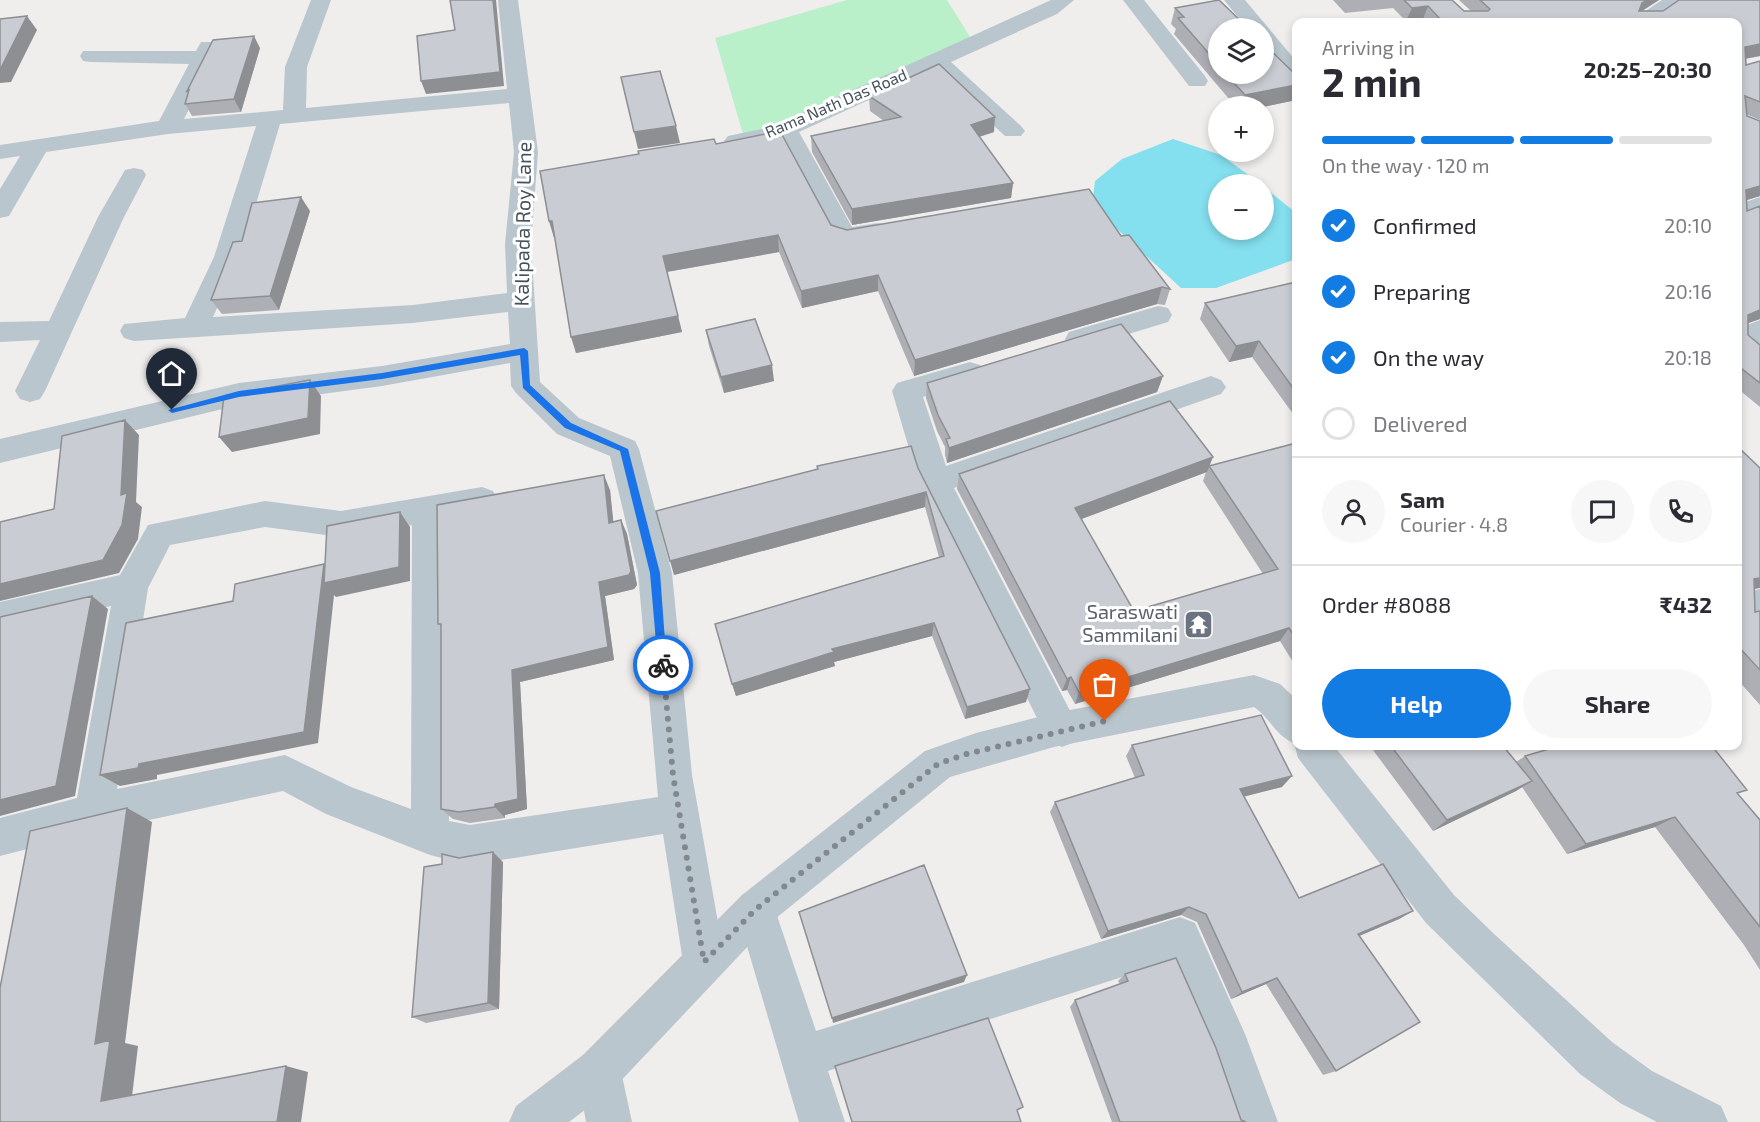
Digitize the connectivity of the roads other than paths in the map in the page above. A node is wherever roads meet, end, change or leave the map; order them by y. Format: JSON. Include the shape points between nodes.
{"nodes":[{"id":1,"x":321,"y":0,"type":"edge"},
{"id":2,"x":508,"y":0,"type":"edge"},
{"id":3,"x":1064,"y":0,"type":"edge"},
{"id":4,"x":1133,"y":0,"type":"edge"},
{"id":5,"x":1234,"y":0,"type":"edge"},
{"id":6,"x":1676,"y":0,"type":"edge"},
{"id":7,"x":1029,"y":9,"type":"edge"},
{"id":8,"x":1249,"y":18,"type":"edge"},
{"id":9,"x":1648,"y":18,"type":"edge"},
{"id":10,"x":1274,"y":48,"type":"edge"},
{"id":11,"x":91,"y":56,"type":"dead end"},
{"id":12,"x":936,"y":60,"type":"junction"},
{"id":13,"x":1292,"y":70,"type":"edge"},
{"id":14,"x":1197,"y":81,"type":"dead end"},
{"id":15,"x":520,"y":95,"type":"junction"},
{"id":16,"x":282,"y":117,"type":"junction"},
{"id":17,"x":168,"y":127,"type":"junction"},
{"id":18,"x":786,"y":129,"type":"junction"},
{"id":19,"x":1013,"y":131,"type":"dead end"},
{"id":20,"x":719,"y":145,"type":"edge"},
{"id":21,"x":37,"y":147,"type":"junction"},
{"id":22,"x":0,"y":152,"type":"edge"},
{"id":23,"x":134,"y":175,"type":"dead end"},
{"id":24,"x":0,"y":210,"type":"edge"},
{"id":25,"x":897,"y":228,"type":"edge"},
{"id":26,"x":521,"y":301,"type":"junction"},
{"id":27,"x":1158,"y":315,"type":"dead end"},
{"id":28,"x":195,"y":327,"type":"junction"},
{"id":29,"x":58,"y":330,"type":"junction"},
{"id":30,"x":134,"y":331,"type":"dead end"},
{"id":31,"x":0,"y":332,"type":"edge"},
{"id":32,"x":1055,"y":346,"type":"edge"},
{"id":33,"x":524,"y":351,"type":"junction"},
{"id":34,"x":998,"y":364,"type":"edge"},
{"id":35,"x":1211,"y":387,"type":"dead end"},
{"id":36,"x":30,"y":391,"type":"dead end"},
{"id":37,"x":0,"y":451,"type":"edge"},
{"id":38,"x":629,"y":472,"type":"junction"},
{"id":39,"x":596,"y":478,"type":"edge"},
{"id":40,"x":935,"y":482,"type":"junction"},
{"id":41,"x":506,"y":495,"type":"edge"},
{"id":42,"x":428,"y":510,"type":"junction"},
{"id":43,"x":131,"y":587,"type":"junction"},
{"id":44,"x":1760,"y":604,"type":"edge"},
{"id":45,"x":1742,"y":608,"type":"edge"},
{"id":46,"x":0,"y":617,"type":"edge"},
{"id":47,"x":1292,"y":722,"type":"edge"},
{"id":48,"x":1062,"y":730,"type":"junction"},
{"id":49,"x":1314,"y":750,"type":"edge"},
{"id":50,"x":94,"y":813,"type":"junction"},
{"id":51,"x":680,"y":813,"type":"junction"},
{"id":52,"x":430,"y":836,"type":"junction"},
{"id":53,"x":0,"y":837,"type":"edge"},
{"id":54,"x":756,"y":909,"type":"junction"},
{"id":55,"x":704,"y":962,"type":"junction"},
{"id":56,"x":802,"y":1057,"type":"junction"},
{"id":57,"x":599,"y":1071,"type":"junction"},
{"id":58,"x":532,"y":1122,"type":"edge"},
{"id":59,"x":609,"y":1122,"type":"edge"},
{"id":60,"x":822,"y":1122,"type":"edge"},
{"id":61,"x":1255,"y":1122,"type":"edge"},
{"id":62,"x":1705,"y":1122,"type":"edge"}],
"edges":[{"from":1,"to":16,"type":"street"},
{"from":2,"to":15,"type":"street","name":"Kalipada Roy Lane"},
{"from":3,"to":7,"type":"street","name":"Rama Nath Das Road","via":[[1050,10]]},
{"from":4,"to":14,"type":"street"},
{"from":5,"to":8,"type":"street"},
{"from":6,"to":9,"type":"street"},
{"from":7,"to":12,"type":"street","name":"Rama Nath Das Road"},
{"from":10,"to":13,"type":"street"},
{"from":11,"to":17,"type":"street","via":[[206,52]]},
{"from":12,"to":18,"type":"street","name":"Rama Nath Das Road"},
{"from":12,"to":19,"type":"street"},
{"from":15,"to":16,"type":"street"},
{"from":15,"to":26,"type":"street","name":"Kalipada Roy Lane","via":[[526,152],[536,173],[518,244]]},
{"from":16,"to":17,"type":"street"},
{"from":16,"to":28,"type":"street"},
{"from":17,"to":21,"type":"street"},
{"from":18,"to":20,"type":"street","name":"Rama Nath Das Road"},
{"from":18,"to":25,"type":"street","via":[[842,233],[850,236]]},
{"from":21,"to":22,"type":"street"},
{"from":21,"to":24,"type":"street"},
{"from":23,"to":29,"type":"street"},
{"from":26,"to":28,"type":"street","via":[[413,314]]},
{"from":26,"to":33,"type":"street","name":"Kalipada Roy Lane"},
{"from":27,"to":32,"type":"street"},
{"from":28,"to":30,"type":"street"},
{"from":29,"to":31,"type":"street"},
{"from":29,"to":36,"type":"street"},
{"from":33,"to":37,"type":"street","via":[[382,376],[239,394]]},
{"from":33,"to":38,"type":"street","name":"Kalipada Roy Lane","via":[[526,386],[568,426],[624,449]]},
{"from":34,"to":40,"type":"street","via":[[907,391]]},
{"from":35,"to":40,"type":"street"},
{"from":38,"to":39,"type":"street"},
{"from":38,"to":51,"type":"street","name":"Kalipada Roy Lane","via":[[655,573],[673,775]]},
{"from":40,"to":48,"type":"street"},
{"from":41,"to":42,"type":"street"},
{"from":42,"to":43,"type":"street","via":[[341,524],[265,514],[159,534]]},
{"from":42,"to":52,"type":"street"},
{"from":43,"to":46,"type":"street"},
{"from":43,"to":50,"type":"street"},
{"from":44,"to":45,"type":"street"},
{"from":47,"to":48,"type":"street","via":[[1275,700],[1264,692],[1254,691]]},
{"from":48,"to":54,"type":"street","via":[[938,764]]},
{"from":49,"to":62,"type":"street","via":[[1440,909],[1476,947],[1596,1059],[1636,1087]]},
{"from":50,"to":52,"type":"street","via":[[285,773],[340,801]]},
{"from":50,"to":53,"type":"street"},
{"from":51,"to":52,"type":"street","via":[[470,845]]},
{"from":51,"to":55,"type":"street","name":"Kalipada Roy Lane"},
{"from":54,"to":55,"type":"street"},
{"from":54,"to":56,"type":"street"},
{"from":55,"to":57,"type":"street"},
{"from":56,"to":60,"type":"street"},
{"from":56,"to":61,"type":"street","via":[[1180,938],[1229,1050]]},
{"from":57,"to":58,"type":"street"},
{"from":57,"to":59,"type":"street"}]}
